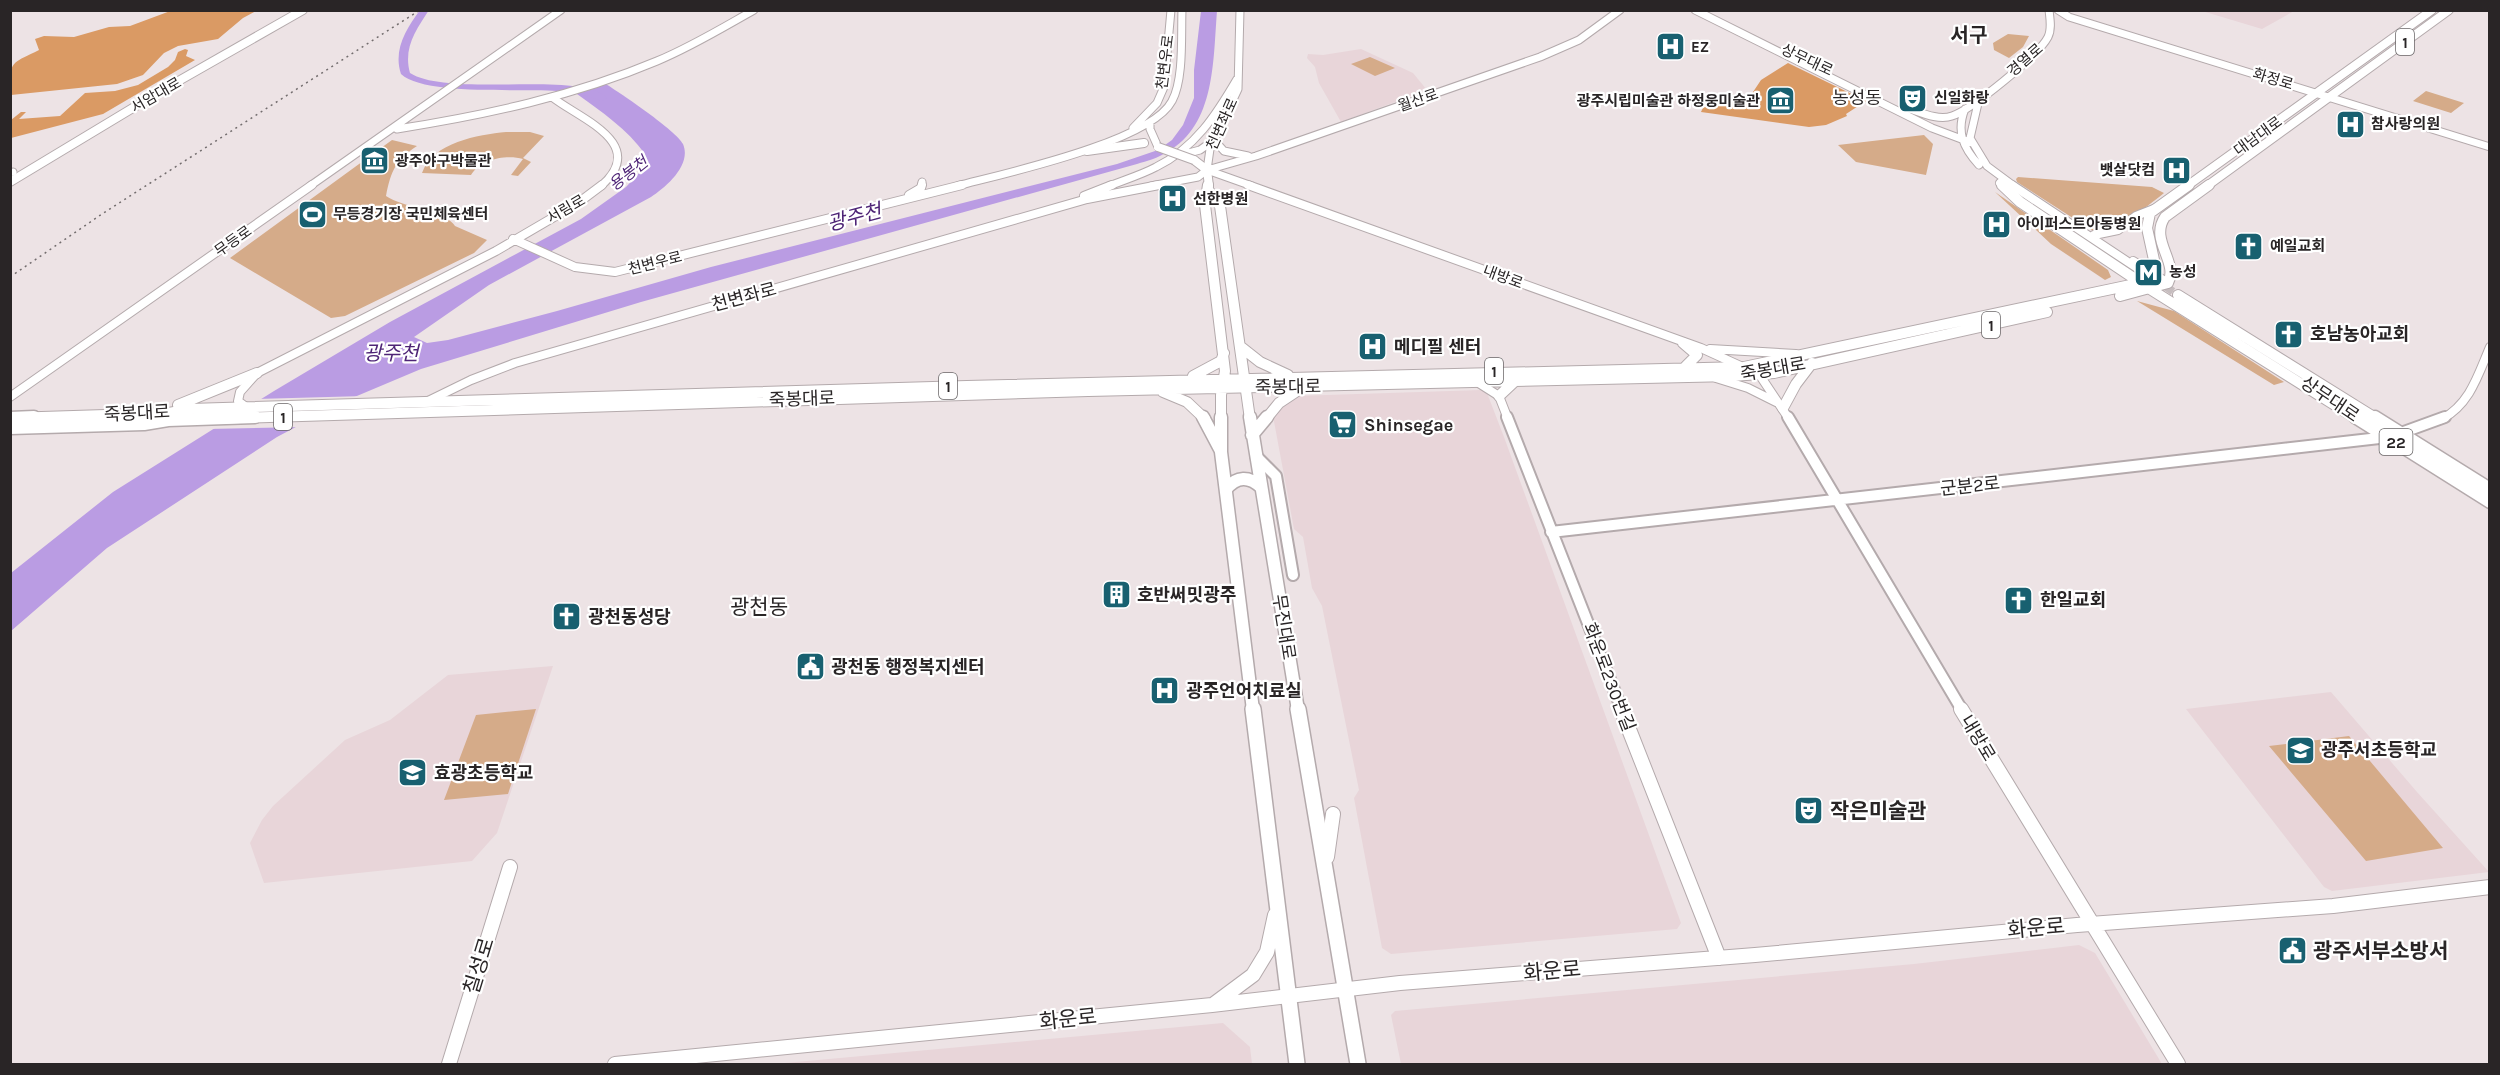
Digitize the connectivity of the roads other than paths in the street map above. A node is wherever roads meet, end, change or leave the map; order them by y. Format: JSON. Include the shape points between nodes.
{"nodes":[{"id":1,"x":291,"y":10,"type":"edge"},
{"id":2,"x":303,"y":10,"type":"edge"},
{"id":3,"x":553,"y":10,"type":"edge"},
{"id":4,"x":561,"y":10,"type":"edge"},
{"id":5,"x":753,"y":10,"type":"edge"},
{"id":6,"x":1171,"y":10,"type":"edge"},
{"id":7,"x":1182,"y":10,"type":"edge"},
{"id":8,"x":1240,"y":10,"type":"edge"},
{"id":9,"x":1620,"y":10,"type":"edge"},
{"id":10,"x":1695,"y":10,"type":"edge"},
{"id":11,"x":1704,"y":10,"type":"edge"},
{"id":12,"x":2049,"y":10,"type":"edge"},
{"id":13,"x":2058,"y":10,"type":"edge"},
{"id":14,"x":2432,"y":10,"type":"edge"},
{"id":15,"x":2449,"y":10,"type":"edge"},
{"id":16,"x":1239,"y":75,"type":"junction"},
{"id":17,"x":461,"y":80,"type":"junction"},
{"id":18,"x":2318,"y":93,"type":"junction"},
{"id":19,"x":554,"y":97,"type":"junction"},
{"id":20,"x":2330,"y":97,"type":"junction"},
{"id":21,"x":1979,"y":99,"type":"junction"},
{"id":22,"x":1907,"y":108,"type":"junction"},
{"id":23,"x":1965,"y":109,"type":"junction"},
{"id":24,"x":414,"y":114,"type":"junction"},
{"id":25,"x":442,"y":120,"type":"junction"},
{"id":26,"x":1150,"y":122,"type":"junction"},
{"id":27,"x":393,"y":129,"type":"junction"},
{"id":28,"x":1124,"y":136,"type":"junction"},
{"id":29,"x":1960,"y":137,"type":"junction"},
{"id":30,"x":1214,"y":140,"type":"junction"},
{"id":31,"x":1971,"y":140,"type":"junction"},
{"id":32,"x":1144,"y":143,"type":"junction"},
{"id":33,"x":1158,"y":147,"type":"junction"},
{"id":34,"x":2490,"y":147,"type":"edge"},
{"id":35,"x":1087,"y":151,"type":"junction"},
{"id":36,"x":1181,"y":155,"type":"junction"},
{"id":37,"x":1256,"y":156,"type":"junction"},
{"id":38,"x":1207,"y":170,"type":"junction"},
{"id":39,"x":11,"y":173,"type":"edge"},
{"id":40,"x":1998,"y":179,"type":"junction"},
{"id":41,"x":1237,"y":181,"type":"junction"},
{"id":42,"x":10,"y":182,"type":"edge"},
{"id":43,"x":922,"y":182,"type":"dead end"},
{"id":44,"x":1209,"y":191,"type":"junction"},
{"id":45,"x":889,"y":204,"type":"junction"},
{"id":46,"x":1065,"y":206,"type":"junction"},
{"id":47,"x":2159,"y":207,"type":"junction"},
{"id":48,"x":2094,"y":235,"type":"junction"},
{"id":49,"x":513,"y":239,"type":"junction"},
{"id":50,"x":2104,"y":259,"type":"junction"},
{"id":51,"x":2133,"y":268,"type":"tunnel mouth"},
{"id":52,"x":2154,"y":274,"type":"junction"},
{"id":53,"x":2140,"y":282,"type":"junction"},
{"id":54,"x":2168,"y":283,"type":"junction"},
{"id":55,"x":2150,"y":290,"type":"junction"},
{"id":56,"x":2120,"y":292,"type":"junction"},
{"id":57,"x":2175,"y":295,"type":"tunnel mouth"},
{"id":58,"x":2183,"y":311,"type":"junction"},
{"id":59,"x":1683,"y":343,"type":"junction"},
{"id":60,"x":1241,"y":346,"type":"junction"},
{"id":61,"x":2490,"y":347,"type":"edge"},
{"id":62,"x":1701,"y":348,"type":"junction"},
{"id":63,"x":1834,"y":349,"type":"junction"},
{"id":64,"x":1224,"y":353,"type":"junction"},
{"id":65,"x":1809,"y":359,"type":"junction"},
{"id":66,"x":1828,"y":359,"type":"junction"},
{"id":67,"x":1684,"y":368,"type":"junction"},
{"id":68,"x":1753,"y":370,"type":"junction"},
{"id":69,"x":257,"y":373,"type":"junction"},
{"id":70,"x":1292,"y":376,"type":"junction"},
{"id":71,"x":1709,"y":376,"type":"junction"},
{"id":72,"x":1185,"y":379,"type":"junction"},
{"id":73,"x":2303,"y":379,"type":"junction"},
{"id":74,"x":1515,"y":381,"type":"junction"},
{"id":75,"x":1477,"y":382,"type":"junction"},
{"id":76,"x":1223,"y":383,"type":"junction"},
{"id":77,"x":1246,"y":383,"type":"junction"},
{"id":78,"x":1305,"y":386,"type":"junction"},
{"id":79,"x":1154,"y":389,"type":"junction"},
{"id":80,"x":1499,"y":396,"type":"junction"},
{"id":81,"x":10,"y":397,"type":"edge"},
{"id":82,"x":425,"y":401,"type":"junction"},
{"id":83,"x":172,"y":406,"type":"junction"},
{"id":84,"x":246,"y":407,"type":"junction"},
{"id":85,"x":1783,"y":408,"type":"junction"},
{"id":86,"x":190,"y":409,"type":"junction"},
{"id":87,"x":10,"y":413,"type":"edge"},
{"id":88,"x":10,"y":420,"type":"edge"},
{"id":89,"x":168,"y":420,"type":"junction"},
{"id":90,"x":10,"y":428,"type":"edge"},
{"id":91,"x":2401,"y":433,"type":"junction"},
{"id":92,"x":1252,"y":435,"type":"junction"},
{"id":93,"x":2388,"y":437,"type":"junction"},
{"id":94,"x":1221,"y":452,"type":"junction"},
{"id":95,"x":1256,"y":456,"type":"junction"},
{"id":96,"x":1261,"y":487,"type":"junction"},
{"id":97,"x":1226,"y":489,"type":"junction"},
{"id":98,"x":2490,"y":489,"type":"edge"},
{"id":99,"x":1838,"y":500,"type":"junction"},
{"id":100,"x":2490,"y":502,"type":"edge"},
{"id":101,"x":1551,"y":532,"type":"junction"},
{"id":102,"x":1293,"y":575,"type":"dead end"},
{"id":103,"x":1333,"y":814,"type":"dead end"},
{"id":104,"x":510,"y":867,"type":"dead end"},
{"id":105,"x":1325,"y":875,"type":"junction"},
{"id":106,"x":2490,"y":887,"type":"edge"},
{"id":107,"x":1276,"y":909,"type":"junction"},
{"id":108,"x":2093,"y":924,"type":"junction"},
{"id":109,"x":1719,"y":958,"type":"junction"},
{"id":110,"x":1345,"y":989,"type":"junction"},
{"id":111,"x":1288,"y":996,"type":"junction"},
{"id":112,"x":1212,"y":1005,"type":"junction"},
{"id":113,"x":449,"y":1065,"type":"edge"},
{"id":114,"x":615,"y":1065,"type":"edge"},
{"id":115,"x":1297,"y":1065,"type":"edge"},
{"id":116,"x":1358,"y":1065,"type":"edge"},
{"id":117,"x":2178,"y":1065,"type":"edge"}],
"edges":[{"from":1,"to":39,"type":"main road","name":"서암대로"},
{"from":2,"to":42,"type":"main road","name":"서암대로"},
{"from":3,"to":17,"type":"street","name":"무등로"},
{"from":4,"to":17,"type":"street","name":"무등로"},
{"from":5,"to":19,"type":"street","via":[[665,58]]},
{"from":6,"to":28,"type":"street","name":"천변우로","via":[[1164,87],[1157,103]]},
{"from":7,"to":26,"type":"street","name":"천변우로","via":[[1176,92],[1167,109]]},
{"from":8,"to":16,"type":"street","name":"천변좌로"},
{"from":9,"to":37,"type":"street","name":"월산로","via":[[1577,41],[1549,54]]},
{"from":10,"to":29,"type":"street","name":"상무대로","via":[[1932,128]]},
{"from":11,"to":22,"type":"street","name":"상무대로"},
{"from":12,"to":21,"type":"street","name":"경열로","via":[[2050,32],[2043,46]]},
{"from":13,"to":18,"type":"street","name":"화정로","via":[[2069,17]]},
{"from":14,"to":18,"type":"main road","name":"대남대로","number":"1"},
{"from":15,"to":20,"type":"main road","name":"대남대로","number":"1"},
{"from":16,"to":30,"type":"street","name":"천변좌로","via":[[1234,98]]},
{"from":16,"to":46,"type":"street","name":"천변좌로","via":[[1216,115],[1189,146],[1157,167],[1096,189]]},
{"from":17,"to":24,"type":"street","name":"무등로"},
{"from":18,"to":20,"type":"street","name":"화정로"},
{"from":18,"to":47,"type":"main road","name":"대남대로","number":"1"},
{"from":19,"to":25,"type":"street"},
{"from":19,"to":49,"type":"street","name":"서림로","via":[[605,132],[616,152],[617,163],[613,174],[595,191]]},
{"from":20,"to":34,"type":"street","name":"화정로"},
{"from":20,"to":54,"type":"main road","name":"대남대로","number":"1","via":[[2160,222],[2158,230],[2171,272]]},
{"from":21,"to":23,"type":"street","name":"경열로"},
{"from":21,"to":31,"type":"street"},
{"from":22,"to":23,"type":"street","via":[[1940,116]]},
{"from":22,"to":29,"type":"street","name":"상무대로"},
{"from":23,"to":29,"type":"street","via":[[1958,126]]},
{"from":24,"to":25,"type":"street"},
{"from":24,"to":27,"type":"street","name":"무등로"},
{"from":25,"to":27,"type":"street"},
{"from":26,"to":28,"type":"street","name":"천변우로"},
{"from":26,"to":33,"type":"street"},
{"from":27,"to":81,"type":"street","name":"무등로"},
{"from":28,"to":32,"type":"main road"},
{"from":28,"to":35,"type":"street","name":"천변우로"},
{"from":29,"to":31,"type":"street","name":"상무대로"},
{"from":29,"to":40,"type":"street","name":"상무대로","via":[[1976,162]]},
{"from":30,"to":36,"type":"street","via":[[1200,150]]},
{"from":30,"to":37,"type":"street","via":[[1224,151]]},
{"from":30,"to":38,"type":"street","name":"천변좌로"},
{"from":31,"to":40,"type":"street","name":"상무대로"},
{"from":32,"to":33,"type":"main road"},
{"from":32,"to":35,"type":"main road"},
{"from":33,"to":36,"type":"main road","bridge":true},
{"from":35,"to":45,"type":"street","name":"천변우로"},
{"from":36,"to":38,"type":"main road","bridge":true},
{"from":37,"to":38,"type":"street","name":"월산로"},
{"from":37,"to":41,"type":"street","via":[[1238,168]]},
{"from":38,"to":41,"type":"street","name":"내방로"},
{"from":38,"to":44,"type":"main road","name":"무진대로"},
{"from":38,"to":46,"type":"street","name":"천변좌로","via":[[1189,180]]},
{"from":40,"to":48,"type":"street","name":"상무대로"},
{"from":40,"to":50,"type":"main road","via":[[2020,202]]},
{"from":40,"to":51,"type":"street","name":"상무대로"},
{"from":41,"to":59,"type":"street","name":"내방로"},
{"from":43,"to":45,"type":"street","via":[[919,190]]},
{"from":44,"to":60,"type":"main road","name":"무진대로","via":[[1220,206]]},
{"from":44,"to":64,"type":"main road","name":"무진대로","via":[[1205,206]]},
{"from":45,"to":49,"type":"street","name":"천변우로","via":[[615,272],[588,271]]},
{"from":46,"to":82,"type":"street","name":"천변좌로","via":[[533,358]]},
{"from":47,"to":48,"type":"street","via":[[2136,216],[2118,230]]},
{"from":47,"to":52,"type":"main road","name":"대남대로","number":"1","via":[[2147,218],[2157,263]]},
{"from":48,"to":52,"type":"street","name":"상무대로"},
{"from":49,"to":69,"type":"street"},
{"from":50,"to":53,"type":"main road"},
{"from":50,"to":56,"type":"main road","via":[[2120,275]]},
{"from":52,"to":53,"type":"main road","number":"1"},
{"from":52,"to":54,"type":"street","name":"상무대로"},
{"from":53,"to":55,"type":"main road","number":"22"},
{"from":53,"to":56,"type":"main road","name":"죽봉대로","number":"1"},
{"from":54,"to":55,"type":"main road","name":"죽봉대로","number":"1"},
{"from":54,"to":73,"type":"main road","number":"22","via":[[2300,368]]},
{"from":55,"to":56,"type":"main road","name":"죽봉대로","number":"1"},
{"from":55,"to":58,"type":"main road","number":"22"},
{"from":56,"to":58,"type":"main road"},
{"from":56,"to":63,"type":"main road","name":"죽봉대로","number":"1"},
{"from":56,"to":66,"type":"main road","name":"죽봉대로","number":"1"},
{"from":57,"to":73,"type":"main road","name":"상무대로"},
{"from":58,"to":73,"type":"main road","number":"22"},
{"from":59,"to":62,"type":"street","name":"내방로"},
{"from":59,"to":67,"type":"main road","via":[[1696,355]]},
{"from":60,"to":70,"type":"main road","via":[[1260,362]]},
{"from":60,"to":77,"type":"main road","name":"무진대로"},
{"from":61,"to":91,"type":"street","via":[[2467,401],[2458,411]]},
{"from":62,"to":65,"type":"street"},
{"from":62,"to":68,"type":"street","name":"내방로"},
{"from":63,"to":65,"type":"main road","name":"죽봉대로","number":"1"},
{"from":63,"to":66,"type":"main road","via":[[1820,356]]},
{"from":64,"to":72,"type":"main road","via":[[1211,368]]},
{"from":64,"to":76,"type":"main road","name":"무진대로"},
{"from":65,"to":66,"type":"main road","name":"죽봉대로","number":"1"},
{"from":65,"to":68,"type":"main road","name":"죽봉대로","number":"1"},
{"from":65,"to":85,"type":"main road"},
{"from":67,"to":68,"type":"main road","name":"죽봉대로","number":"1"},
{"from":67,"to":70,"type":"main road","name":"죽봉대로","number":"1"},
{"from":68,"to":71,"type":"main road","name":"죽봉대로","number":"1"},
{"from":68,"to":85,"type":"street","name":"내방로"},
{"from":69,"to":83,"type":"main road"},
{"from":69,"to":84,"type":"street","via":[[238,395],[238,401]]},
{"from":70,"to":77,"type":"main road","name":"죽봉대로","number":"1"},
{"from":71,"to":74,"type":"main road","name":"죽봉대로","number":"1"},
{"from":71,"to":85,"type":"street","via":[[1766,395]]},
{"from":72,"to":76,"type":"main road","name":"죽봉대로","number":"1"},
{"from":72,"to":82,"type":"main road","name":"죽봉대로","number":"1"},
{"from":73,"to":91,"type":"main road","name":"상무대로","number":"22"},
{"from":73,"to":93,"type":"main road","name":"상무대로","number":"22"},
{"from":74,"to":75,"type":"main road","name":"죽봉대로","number":"1"},
{"from":74,"to":80,"type":"main road"},
{"from":75,"to":78,"type":"main road","name":"죽봉대로","number":"1"},
{"from":75,"to":80,"type":"street"},
{"from":76,"to":77,"type":"main road","name":"죽봉대로","number":"1"},
{"from":76,"to":79,"type":"main road","name":"죽봉대로","number":"1"},
{"from":76,"to":94,"type":"main road","name":"무진대로"},
{"from":77,"to":78,"type":"main road","name":"죽봉대로","number":"1"},
{"from":77,"to":92,"type":"main road","name":"무진대로"},
{"from":78,"to":92,"type":"main road","via":[[1279,403]]},
{"from":79,"to":89,"type":"main road","name":"죽봉대로","number":"1"},
{"from":79,"to":94,"type":"main road","via":[[1186,400],[1200,410]]},
{"from":80,"to":101,"type":"street","name":"화운로230번길"},
{"from":82,"to":84,"type":"main road","name":"죽봉대로","number":"1"},
{"from":83,"to":86,"type":"main road"},
{"from":83,"to":87,"type":"main road"},
{"from":84,"to":86,"type":"main road","name":"죽봉대로","number":"1"},
{"from":85,"to":99,"type":"street","name":"내방로"},
{"from":86,"to":88,"type":"main road","name":"죽봉대로","number":"1"},
{"from":88,"to":89,"type":"main road","name":"죽봉대로","number":"1"},
{"from":89,"to":90,"type":"main road"},
{"from":91,"to":98,"type":"main road","name":"상무대로","number":"22"},
{"from":92,"to":95,"type":"main road","name":"무진대로"},
{"from":93,"to":99,"type":"street","name":"군분2로"},
{"from":93,"to":100,"type":"main road","name":"상무대로","number":"22"},
{"from":94,"to":97,"type":"main road","name":"무진대로"},
{"from":95,"to":96,"type":"main road","name":"무진대로"},
{"from":95,"to":102,"type":"street","via":[[1276,476]]},
{"from":96,"to":97,"type":"main road","via":[[1252,479],[1241,478]]},
{"from":96,"to":105,"type":"main road","name":"무진대로"},
{"from":97,"to":107,"type":"main road","name":"무진대로"},
{"from":99,"to":101,"type":"street","name":"군분2로"},
{"from":99,"to":108,"type":"street","name":"내방로"},
{"from":101,"to":109,"type":"street","name":"화운로230번길"},
{"from":103,"to":105,"type":"street"},
{"from":104,"to":113,"type":"street","name":"칠성로"},
{"from":105,"to":110,"type":"main road","name":"무진대로"},
{"from":106,"to":108,"type":"street","name":"화운로","via":[[2333,906]]},
{"from":107,"to":111,"type":"main road","name":"무진대로"},
{"from":107,"to":112,"type":"street","via":[[1267,952],[1253,975]]},
{"from":108,"to":109,"type":"street","name":"화운로"},
{"from":108,"to":117,"type":"street","name":"내방로"},
{"from":109,"to":110,"type":"street","name":"화운로"},
{"from":110,"to":111,"type":"street","name":"화운로"},
{"from":110,"to":116,"type":"main road","name":"무진대로"},
{"from":111,"to":112,"type":"street","name":"화운로"},
{"from":111,"to":115,"type":"main road","name":"무진대로"},
{"from":112,"to":114,"type":"street","name":"화운로"}]}
